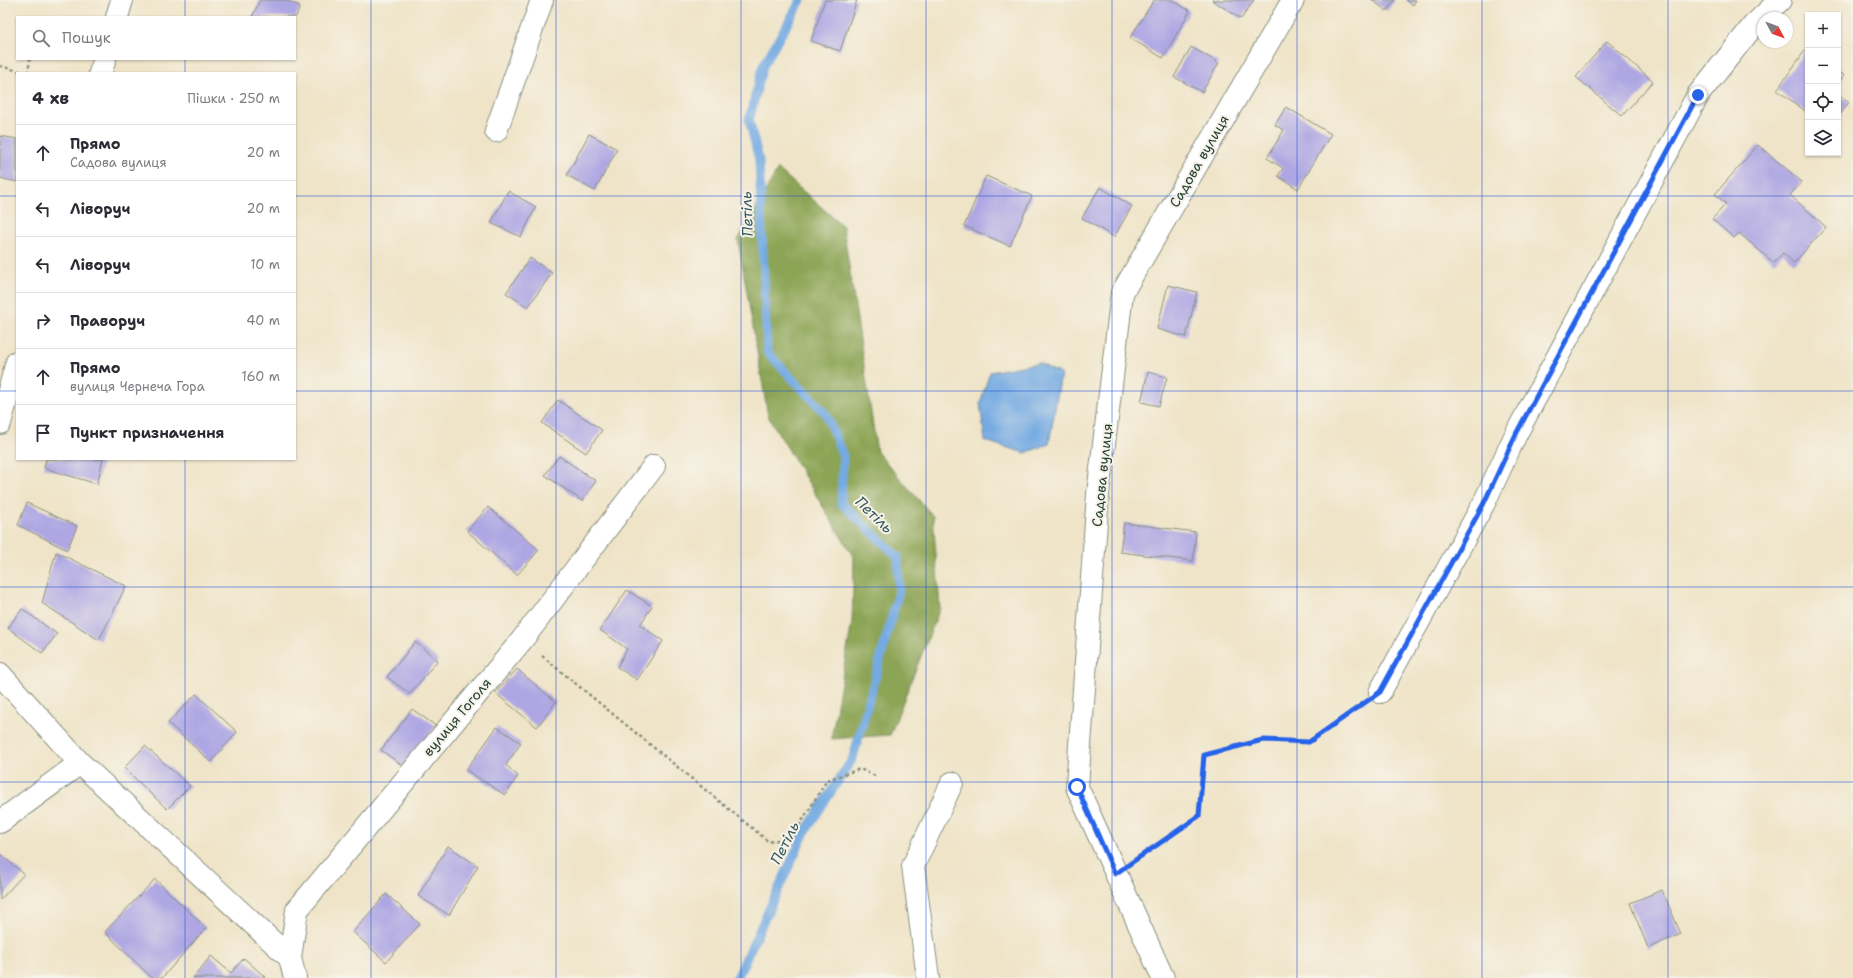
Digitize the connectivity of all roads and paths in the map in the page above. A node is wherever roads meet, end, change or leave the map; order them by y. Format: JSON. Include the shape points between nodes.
{"nodes":[{"id":1,"x":122,"y":0,"type":"edge"},
{"id":2,"x":542,"y":0,"type":"edge"},
{"id":3,"x":1293,"y":0,"type":"edge"},
{"id":4,"x":1780,"y":0,"type":"edge"},
{"id":5,"x":117,"y":16,"type":"edge"},
{"id":6,"x":30,"y":60,"type":"edge"},
{"id":7,"x":105,"y":60,"type":"edge"},
{"id":8,"x":0,"y":66,"type":"edge"},
{"id":9,"x":23,"y":72,"type":"edge"},
{"id":10,"x":27,"y":72,"type":"edge"},
{"id":11,"x":100,"y":72,"type":"edge"},
{"id":12,"x":496,"y":132,"type":"dead end"},
{"id":13,"x":16,"y":366,"type":"edge"},
{"id":14,"x":0,"y":423,"type":"edge"},
{"id":15,"x":654,"y":466,"type":"dead end"},
{"id":16,"x":522,"y":640,"type":"junction"},
{"id":17,"x":0,"y":674,"type":"edge"},
{"id":18,"x":1380,"y":692,"type":"joint"},
{"id":19,"x":80,"y":763,"type":"junction"},
{"id":20,"x":875,"y":776,"type":"dead end"},
{"id":21,"x":952,"y":783,"type":"dead end"},
{"id":22,"x":0,"y":822,"type":"edge"},
{"id":23,"x":1115,"y":874,"type":"junction"},
{"id":24,"x":292,"y":968,"type":"edge"},
{"id":25,"x":928,"y":978,"type":"edge"},
{"id":26,"x":1163,"y":978,"type":"edge"}],
"edges":[{"from":1,"to":5,"type":"street"},
{"from":2,"to":12,"type":"street"},
{"from":3,"to":23,"type":"street","name":"Садова вулиця","via":[[1122,293],[1098,494],[1077,787]]},
{"from":4,"to":18,"type":"street","via":[[1753,26],[1698,95],[1516,434],[1484,503]]},
{"from":6,"to":10,"type":"path"},
{"from":7,"to":11,"type":"street"},
{"from":8,"to":9,"type":"path"},
{"from":13,"to":14,"type":"street"},
{"from":15,"to":16,"type":"street","name":"вулиця Гоголя"},
{"from":16,"to":20,"type":"path","via":[[769,842],[793,836],[827,780],[860,769]]},
{"from":16,"to":24,"type":"street","name":"вулиця Гоголя","via":[[297,910]]},
{"from":17,"to":19,"type":"street"},
{"from":18,"to":23,"type":"path","via":[[1309,742],[1263,740],[1204,755],[1199,816]]},
{"from":19,"to":22,"type":"street"},
{"from":19,"to":24,"type":"street"},
{"from":21,"to":25,"type":"street","via":[[913,866]]},
{"from":23,"to":26,"type":"street","name":"Садова вулиця"}]}
